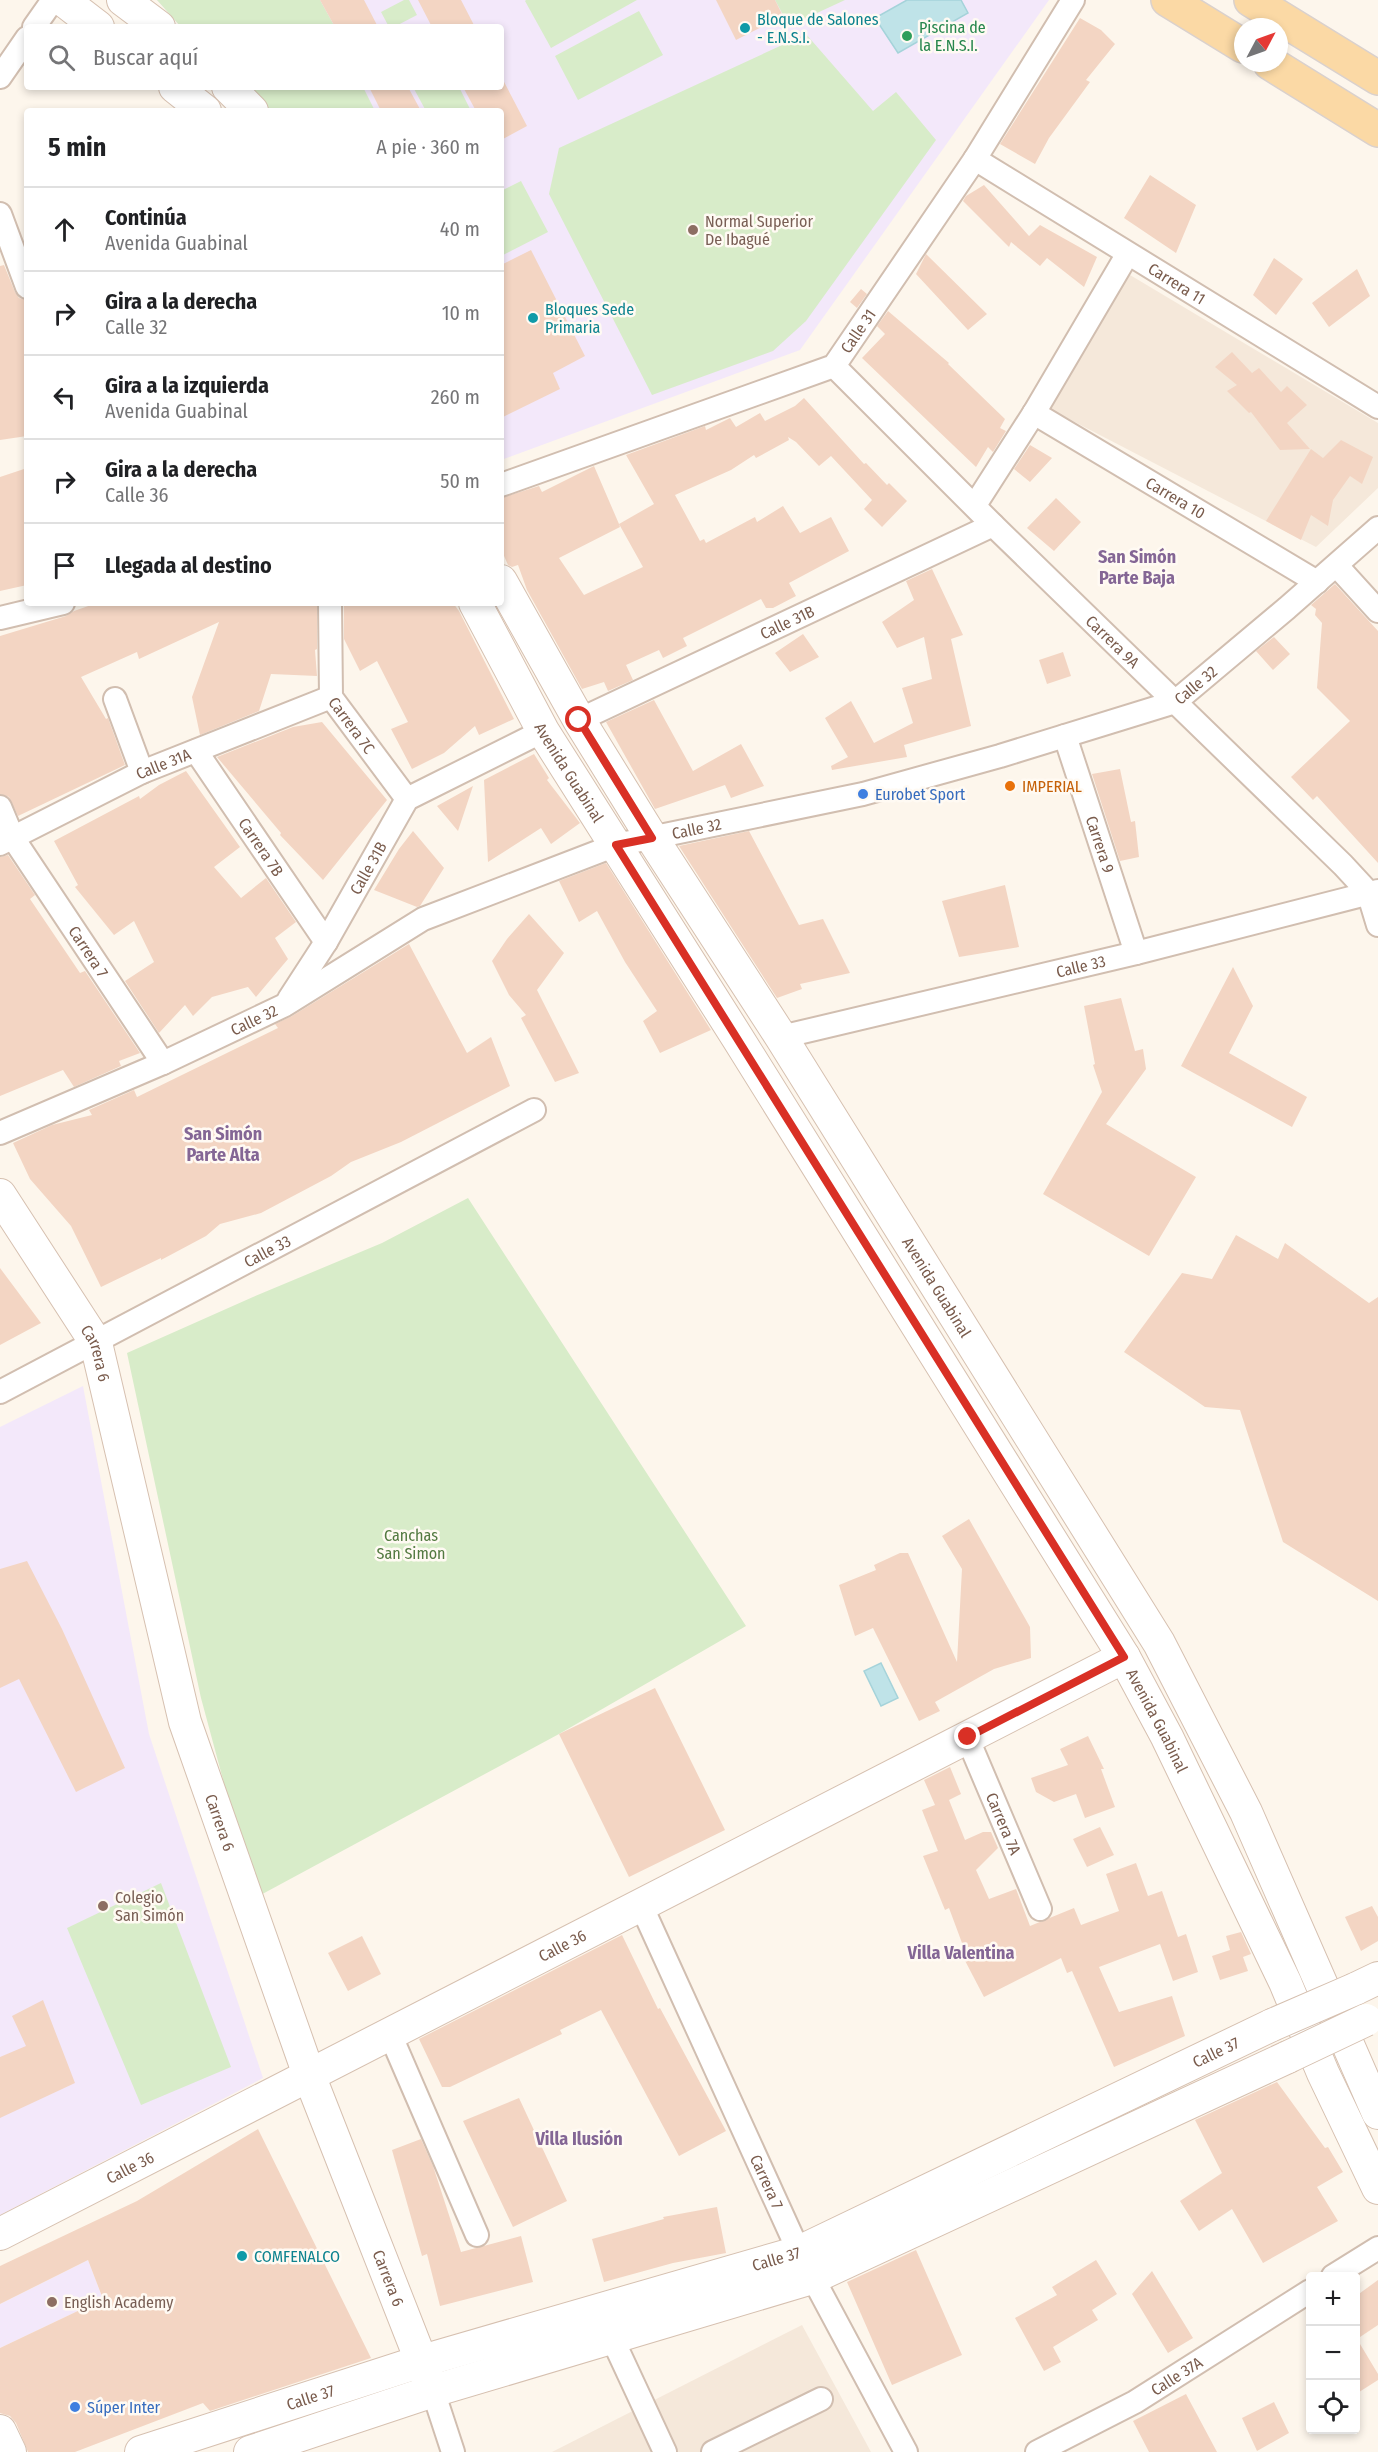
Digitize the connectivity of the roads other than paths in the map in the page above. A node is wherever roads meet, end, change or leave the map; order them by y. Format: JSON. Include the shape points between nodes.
{"nodes":[{"id":1,"x":52,"y":0,"type":"edge"},
{"id":2,"x":63,"y":0,"type":"edge"},
{"id":3,"x":123,"y":0,"type":"edge"},
{"id":4,"x":1073,"y":0,"type":"edge"},
{"id":5,"x":1168,"y":0,"type":"edge"},
{"id":6,"x":1251,"y":0,"type":"edge"},
{"id":7,"x":36,"y":24,"type":"edge"},
{"id":8,"x":94,"y":24,"type":"edge"},
{"id":9,"x":155,"y":24,"type":"edge"},
{"id":10,"x":1234,"y":40,"type":"edge"},
{"id":11,"x":24,"y":42,"type":"edge"},
{"id":12,"x":1285,"y":72,"type":"edge"},
{"id":13,"x":0,"y":77,"type":"edge"},
{"id":14,"x":1378,"y":78,"type":"edge"},
{"id":15,"x":179,"y":90,"type":"edge"},
{"id":16,"x":231,"y":90,"type":"edge"},
{"id":17,"x":201,"y":108,"type":"edge"},
{"id":18,"x":249,"y":108,"type":"edge"},
{"id":19,"x":1378,"y":130,"type":"edge"},
{"id":20,"x":975,"y":159,"type":"junction"},
{"id":21,"x":0,"y":214,"type":"edge"},
{"id":22,"x":1127,"y":255,"type":"junction"},
{"id":23,"x":24,"y":279,"type":"edge"},
{"id":24,"x":834,"y":366,"type":"junction"},
{"id":25,"x":1378,"y":407,"type":"edge"},
{"id":26,"x":1034,"y":413,"type":"junction"},
{"id":27,"x":504,"y":484,"type":"edge"},
{"id":28,"x":975,"y":505,"type":"junction"},
{"id":29,"x":993,"y":525,"type":"junction"},
{"id":30,"x":1378,"y":528,"type":"edge"},
{"id":31,"x":1336,"y":566,"type":"junction"},
{"id":32,"x":1317,"y":582,"type":"junction"},
{"id":33,"x":504,"y":586,"type":"edge"},
{"id":34,"x":50,"y":606,"type":"edge"},
{"id":35,"x":330,"y":606,"type":"edge"},
{"id":36,"x":477,"y":606,"type":"edge"},
{"id":37,"x":1378,"y":611,"type":"edge"},
{"id":38,"x":0,"y":618,"type":"edge"},
{"id":39,"x":331,"y":697,"type":"junction"},
{"id":40,"x":115,"y":699,"type":"dead end"},
{"id":41,"x":1175,"y":702,"type":"junction"},
{"id":42,"x":579,"y":720,"type":"junction"},
{"id":43,"x":543,"y":731,"type":"junction"},
{"id":44,"x":1065,"y":736,"type":"junction"},
{"id":45,"x":196,"y":751,"type":"junction"},
{"id":46,"x":142,"y":772,"type":"junction"},
{"id":47,"x":407,"y":799,"type":"junction"},
{"id":48,"x":0,"y":807,"type":"edge"},
{"id":49,"x":652,"y":838,"type":"junction"},
{"id":50,"x":7,"y":841,"type":"edge"},
{"id":51,"x":616,"y":845,"type":"junction"},
{"id":52,"x":1373,"y":891,"type":"edge"},
{"id":53,"x":1378,"y":925,"type":"edge"},
{"id":54,"x":326,"y":942,"type":"junction"},
{"id":55,"x":1136,"y":953,"type":"junction"},
{"id":56,"x":285,"y":1005,"type":"junction"},
{"id":57,"x":781,"y":1037,"type":"junction"},
{"id":58,"x":163,"y":1063,"type":"junction"},
{"id":59,"x":534,"y":1110,"type":"dead end"},
{"id":60,"x":0,"y":1133,"type":"edge"},
{"id":61,"x":0,"y":1195,"type":"edge"},
{"id":62,"x":96,"y":1343,"type":"junction"},
{"id":63,"x":0,"y":1392,"type":"edge"},
{"id":64,"x":1124,"y":1657,"type":"junction"},
{"id":65,"x":968,"y":1737,"type":"junction"},
{"id":66,"x":641,"y":1905,"type":"junction"},
{"id":67,"x":1040,"y":1910,"type":"dead end"},
{"id":68,"x":1366,"y":1983,"type":"edge"},
{"id":69,"x":1372,"y":2017,"type":"edge"},
{"id":70,"x":390,"y":2034,"type":"junction"},
{"id":71,"x":309,"y":2075,"type":"junction"},
{"id":72,"x":1378,"y":2113,"type":"edge"},
{"id":73,"x":1378,"y":2188,"type":"edge"},
{"id":74,"x":0,"y":2234,"type":"edge"},
{"id":75,"x":477,"y":2235,"type":"dead end"},
{"id":76,"x":1378,"y":2248,"type":"edge"},
{"id":77,"x":806,"y":2265,"type":"junction"},
{"id":78,"x":1341,"y":2272,"type":"edge"},
{"id":79,"x":1306,"y":2293,"type":"edge"},
{"id":80,"x":612,"y":2338,"type":"junction"},
{"id":81,"x":422,"y":2361,"type":"junction"},
{"id":82,"x":433,"y":2391,"type":"junction"},
{"id":83,"x":821,"y":2399,"type":"dead end"},
{"id":84,"x":0,"y":2431,"type":"edge"},
{"id":85,"x":10,"y":2452,"type":"edge"},
{"id":86,"x":141,"y":2452,"type":"edge"},
{"id":87,"x":250,"y":2452,"type":"edge"},
{"id":88,"x":453,"y":2452,"type":"edge"},
{"id":89,"x":665,"y":2452,"type":"edge"},
{"id":90,"x":713,"y":2452,"type":"edge"},
{"id":91,"x":906,"y":2452,"type":"edge"},
{"id":92,"x":1037,"y":2452,"type":"edge"}],
"edges":[{"from":1,"to":7,"type":"street"},
{"from":2,"to":8,"type":"main road"},
{"from":3,"to":9,"type":"main road"},
{"from":4,"to":20,"type":"street","name":"Calle 31"},
{"from":5,"to":10,"type":"main road"},
{"from":6,"to":14,"type":"main road"},
{"from":11,"to":13,"type":"street"},
{"from":12,"to":19,"type":"main road"},
{"from":15,"to":17,"type":"main road"},
{"from":16,"to":18,"type":"main road"},
{"from":20,"to":22,"type":"street","name":"Carrera 11"},
{"from":20,"to":24,"type":"street","name":"Calle 31"},
{"from":21,"to":23,"type":"street"},
{"from":22,"to":25,"type":"street","name":"Carrera 11"},
{"from":22,"to":26,"type":"street"},
{"from":24,"to":27,"type":"street","name":"Calle 31"},
{"from":24,"to":28,"type":"street","name":"Carrera 9A"},
{"from":26,"to":28,"type":"street"},
{"from":26,"to":32,"type":"street","name":"Carrera 10"},
{"from":28,"to":29,"type":"street","name":"Carrera 9A"},
{"from":29,"to":41,"type":"street","name":"Carrera 9A"},
{"from":29,"to":42,"type":"street","name":"Calle 31B"},
{"from":30,"to":31,"type":"street","name":"Calle 32"},
{"from":31,"to":32,"type":"street","name":"Calle 32"},
{"from":31,"to":37,"type":"street"},
{"from":32,"to":41,"type":"street","name":"Calle 32"},
{"from":33,"to":42,"type":"main road","name":"Avenida Guabinal"},
{"from":34,"to":38,"type":"street"},
{"from":35,"to":39,"type":"street","name":"Carrera 7C"},
{"from":36,"to":43,"type":"main road","name":"Avenida Guabinal"},
{"from":39,"to":45,"type":"street","name":"Calle 31A"},
{"from":39,"to":47,"type":"street","name":"Carrera 7C"},
{"from":40,"to":46,"type":"street"},
{"from":41,"to":44,"type":"street","name":"Calle 32"},
{"from":41,"to":52,"type":"street","name":"Carrera 9A"},
{"from":42,"to":49,"type":"main road","name":"Avenida Guabinal"},
{"from":43,"to":47,"type":"street"},
{"from":43,"to":51,"type":"main road","name":"Avenida Guabinal"},
{"from":44,"to":49,"type":"street","name":"Calle 32","via":[[863,794]]},
{"from":44,"to":55,"type":"street","name":"Carrera 9"},
{"from":45,"to":46,"type":"street","name":"Calle 31A"},
{"from":45,"to":54,"type":"street","name":"Carrera 7B"},
{"from":46,"to":50,"type":"street","name":"Calle 31A"},
{"from":47,"to":54,"type":"street","name":"Calle 31B"},
{"from":48,"to":50,"type":"street","name":"Carrera 7"},
{"from":49,"to":51,"type":"street","name":"Calle 32"},
{"from":49,"to":57,"type":"main road","name":"Avenida Guabinal"},
{"from":50,"to":58,"type":"street","name":"Carrera 7"},
{"from":51,"to":56,"type":"street","name":"Calle 32","via":[[423,919]]},
{"from":51,"to":64,"type":"main road","name":"Avenida Guabinal"},
{"from":52,"to":53,"type":"street","name":"Carrera 9A"},
{"from":52,"to":55,"type":"street","name":"Calle 33"},
{"from":54,"to":56,"type":"street","name":"Calle 31B"},
{"from":55,"to":57,"type":"street","name":"Calle 33"},
{"from":56,"to":58,"type":"street","name":"Calle 32"},
{"from":57,"to":72,"type":"main road","name":"Avenida Guabinal","via":[[1159,1643],[1246,1812]]},
{"from":58,"to":60,"type":"street","name":"Calle 32"},
{"from":59,"to":62,"type":"street","name":"Calle 33"},
{"from":61,"to":62,"type":"main road","name":"Carrera 6"},
{"from":62,"to":63,"type":"street","name":"Calle 33"},
{"from":62,"to":71,"type":"main road","name":"Carrera 6","via":[[185,1722]]},
{"from":64,"to":65,"type":"main road","name":"Calle 36"},
{"from":64,"to":73,"type":"main road","name":"Avenida Guabinal","via":[[1167,1737],[1285,1982]]},
{"from":65,"to":66,"type":"main road","name":"Calle 36"},
{"from":65,"to":67,"type":"street","name":"Carrera 7A"},
{"from":66,"to":70,"type":"main road","name":"Calle 36"},
{"from":66,"to":77,"type":"street","name":"Carrera 7"},
{"from":68,"to":77,"type":"main road","name":"Calle 37","bridge":true,"via":[[1272,2025]]},
{"from":69,"to":77,"type":"main road","name":"Calle 37","bridge":true},
{"from":70,"to":71,"type":"main road","name":"Calle 36"},
{"from":70,"to":75,"type":"street"},
{"from":71,"to":74,"type":"main road","name":"Calle 36"},
{"from":71,"to":81,"type":"main road","name":"Carrera 6"},
{"from":76,"to":78,"type":"street"},
{"from":77,"to":80,"type":"main road","name":"Calle 37"},
{"from":77,"to":81,"type":"main road","name":"Calle 37"},
{"from":77,"to":91,"type":"street","name":"Carrera 7"},
{"from":79,"to":92,"type":"street","name":"Calle 37A","via":[[1135,2402]]},
{"from":80,"to":82,"type":"main road","name":"Calle 37"},
{"from":80,"to":89,"type":"street"},
{"from":81,"to":82,"type":"main road","name":"Carrera 6"},
{"from":81,"to":86,"type":"main road","name":"Calle 37"},
{"from":82,"to":87,"type":"main road","name":"Calle 37"},
{"from":82,"to":88,"type":"street","name":"Carrera 6"},
{"from":83,"to":90,"type":"street"},
{"from":84,"to":85,"type":"main road"}]}
